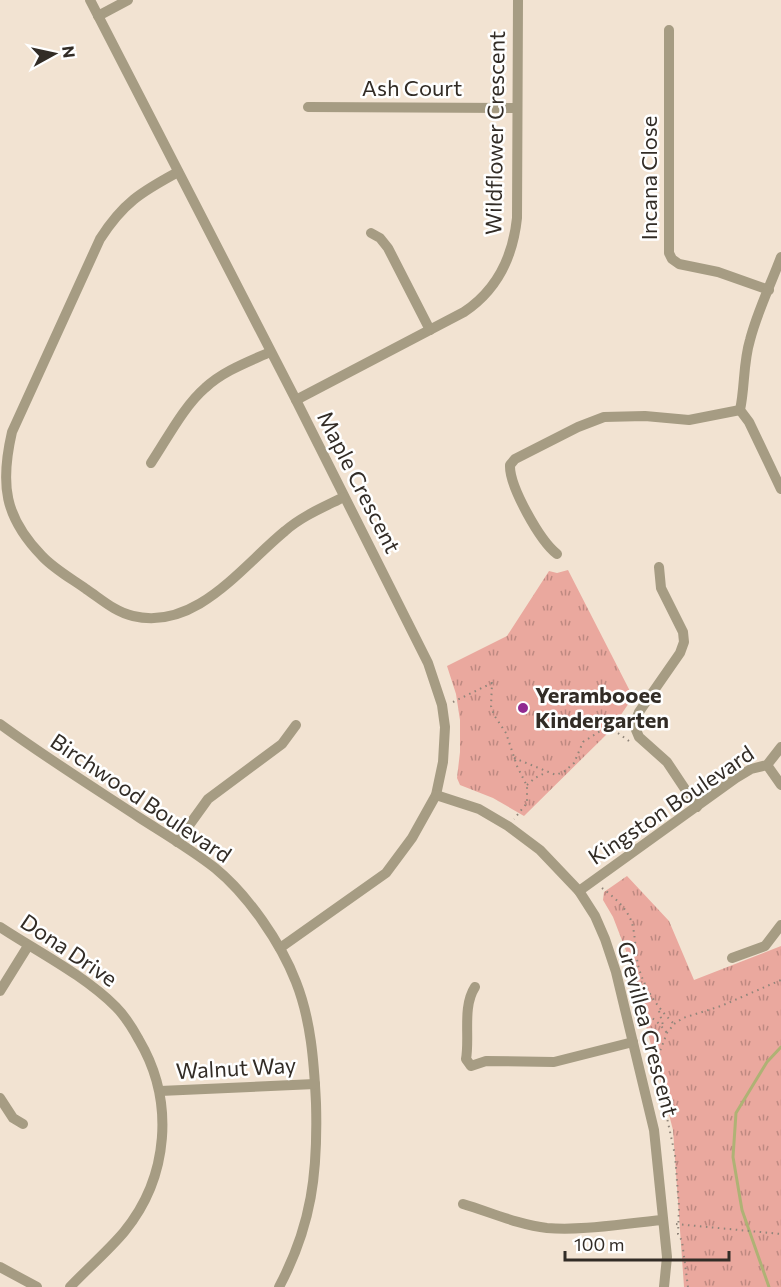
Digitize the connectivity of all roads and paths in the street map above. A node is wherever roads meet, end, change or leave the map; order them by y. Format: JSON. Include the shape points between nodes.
{"nodes":[{"id":1,"x":90,"y":0,"type":"edge"},
{"id":2,"x":128,"y":0,"type":"edge"},
{"id":3,"x":518,"y":0,"type":"edge"},
{"id":4,"x":98,"y":16,"type":"junction"},
{"id":5,"x":669,"y":30,"type":"dead end"},
{"id":6,"x":308,"y":107,"type":"dead end"},
{"id":7,"x":517,"y":108,"type":"junction"},
{"id":8,"x":178,"y":172,"type":"junction"},
{"id":9,"x":371,"y":233,"type":"dead end"},
{"id":10,"x":781,"y":257,"type":"edge"},
{"id":11,"x":769,"y":290,"type":"junction"},
{"id":12,"x":430,"y":330,"type":"junction"},
{"id":13,"x":270,"y":352,"type":"junction"},
{"id":14,"x":296,"y":400,"type":"junction"},
{"id":15,"x":740,"y":410,"type":"junction"},
{"id":16,"x":151,"y":463,"type":"dead end"},
{"id":17,"x":781,"y":489,"type":"edge"},
{"id":18,"x":344,"y":497,"type":"junction"},
{"id":19,"x":4,"y":508,"type":"edge"},
{"id":20,"x":557,"y":554,"type":"dead end"},
{"id":21,"x":659,"y":567,"type":"dead end"},
{"id":22,"x":442,"y":705,"type":"junction"},
{"id":23,"x":0,"y":724,"type":"edge"},
{"id":24,"x":296,"y":725,"type":"dead end"},
{"id":25,"x":639,"y":737,"type":"junction"},
{"id":26,"x":781,"y":747,"type":"edge"},
{"id":27,"x":514,"y":758,"type":"junction"},
{"id":28,"x":767,"y":765,"type":"junction"},
{"id":29,"x":547,"y":772,"type":"junction"},
{"id":30,"x":781,"y":785,"type":"edge"},
{"id":31,"x":527,"y":786,"type":"junction"},
{"id":32,"x":436,"y":795,"type":"junction"},
{"id":33,"x":698,"y":807,"type":"junction"},
{"id":34,"x":508,"y":826,"type":"junction"},
{"id":35,"x":177,"y":842,"type":"junction"},
{"id":36,"x":594,"y":881,"type":"junction"},
{"id":37,"x":579,"y":891,"type":"junction"},
{"id":38,"x":781,"y":926,"type":"edge"},
{"id":39,"x":0,"y":927,"type":"edge"},
{"id":40,"x":28,"y":946,"type":"junction"},
{"id":41,"x":280,"y":948,"type":"junction"},
{"id":42,"x":732,"y":958,"type":"dead end"},
{"id":43,"x":781,"y":980,"type":"edge"},
{"id":44,"x":475,"y":987,"type":"dead end"},
{"id":45,"x":0,"y":991,"type":"edge"},
{"id":46,"x":659,"y":1008,"type":"junction"},
{"id":47,"x":626,"y":1015,"type":"junction"},
{"id":48,"x":674,"y":1024,"type":"junction"},
{"id":49,"x":663,"y":1028,"type":"junction"},
{"id":50,"x":667,"y":1033,"type":"junction"},
{"id":51,"x":633,"y":1042,"type":"junction"},
{"id":52,"x":315,"y":1084,"type":"junction"},
{"id":53,"x":160,"y":1091,"type":"junction"},
{"id":54,"x":0,"y":1098,"type":"edge"},
{"id":55,"x":22,"y":1124,"type":"dead end"},
{"id":56,"x":463,"y":1204,"type":"dead end"},
{"id":57,"x":663,"y":1220,"type":"junction"},
{"id":58,"x":678,"y":1224,"type":"junction"},
{"id":59,"x":781,"y":1234,"type":"edge"},
{"id":60,"x":0,"y":1267,"type":"edge"},
{"id":61,"x":37,"y":1287,"type":"edge"},
{"id":62,"x":70,"y":1287,"type":"edge"},
{"id":63,"x":279,"y":1287,"type":"edge"},
{"id":64,"x":664,"y":1287,"type":"edge"},
{"id":65,"x":688,"y":1287,"type":"edge"}],
"edges":[{"from":1,"to":4,"type":"street","name":"Maple Crescent"},
{"from":2,"to":4,"type":"street"},
{"from":3,"to":7,"type":"street","name":"Wildflower Crescent"},
{"from":4,"to":8,"type":"street","name":"Maple Crescent"},
{"from":5,"to":11,"type":"street","name":"Incana Close","via":[[669,253],[679,264],[718,272]]},
{"from":6,"to":7,"type":"street","name":"Ash Court"},
{"from":7,"to":12,"type":"street","name":"Wildflower Crescent","via":[[517,218],[510,253],[504,268],[477,303]]},
{"from":8,"to":13,"type":"street","name":"Maple Crescent"},
{"from":8,"to":19,"type":"street","via":[[125,206],[100,239],[12,432],[6,453]]},
{"from":9,"to":12,"type":"street","via":[[388,248]]},
{"from":10,"to":11,"type":"street"},
{"from":11,"to":15,"type":"street","via":[[750,339]]},
{"from":12,"to":14,"type":"street","name":"Wildflower Crescent"},
{"from":13,"to":14,"type":"street","name":"Maple Crescent"},
{"from":13,"to":16,"type":"street","via":[[204,388]]},
{"from":14,"to":18,"type":"street","name":"Maple Crescent"},
{"from":15,"to":17,"type":"street"},
{"from":15,"to":20,"type":"street","via":[[689,420],[604,417],[515,459],[510,465],[512,481],[542,540]]},
{"from":18,"to":19,"type":"street","via":[[287,529],[197,607],[165,618],[133,616],[112,607],[44,559]]},
{"from":18,"to":22,"type":"street","name":"Maple Crescent","via":[[428,663]]},
{"from":21,"to":25,"type":"street","via":[[661,588],[684,642],[635,718]]},
{"from":22,"to":27,"type":"path","via":[[492,684],[491,706]]},
{"from":22,"to":32,"type":"street","name":"Maple Crescent","via":[[443,762]]},
{"from":23,"to":35,"type":"street","name":"Birchwood Boulevard"},
{"from":24,"to":35,"type":"street","via":[[282,744],[208,800]]},
{"from":25,"to":29,"type":"path","via":[[630,743],[608,726],[583,741],[574,763],[565,771],[556,775]]},
{"from":25,"to":33,"type":"street","via":[[667,762]]},
{"from":26,"to":28,"type":"street","name":"Kingston Boulevard"},
{"from":27,"to":29,"type":"path"},
{"from":27,"to":31,"type":"path"},
{"from":28,"to":30,"type":"street"},
{"from":28,"to":33,"type":"street","name":"Kingston Boulevard","via":[[751,769]]},
{"from":29,"to":31,"type":"path"},
{"from":31,"to":34,"type":"path","via":[[527,803]]},
{"from":32,"to":34,"type":"street","name":"Grevillea Crescent","via":[[479,809]]},
{"from":32,"to":41,"type":"street","name":"Maple Crescent","via":[[412,838],[386,873]]},
{"from":33,"to":36,"type":"street","name":"Kingston Boulevard"},
{"from":34,"to":37,"type":"street","name":"Grevillea Crescent","via":[[540,850]]},
{"from":35,"to":41,"type":"street","name":"Birchwood Boulevard","via":[[216,869]]},
{"from":36,"to":37,"type":"street","name":"Kingston Boulevard"},
{"from":36,"to":46,"type":"path","via":[[618,901],[632,923],[639,970]]},
{"from":37,"to":47,"type":"street","name":"Grevillea Crescent","via":[[605,939]]},
{"from":38,"to":42,"type":"street","via":[[765,946]]},
{"from":39,"to":40,"type":"street","name":"Dona Drive"},
{"from":40,"to":45,"type":"street"},
{"from":40,"to":53,"type":"street","name":"Dona Drive","via":[[96,989],[118,1009],[147,1054]]},
{"from":41,"to":52,"type":"street","name":"Birchwood Boulevard","via":[[297,983],[306,1017]]},
{"from":43,"to":48,"type":"path"},
{"from":44,"to":51,"type":"street","via":[[468,1004],[466,1059],[471,1066],[486,1061],[554,1062]]},
{"from":46,"to":48,"type":"path"},
{"from":46,"to":49,"type":"path"},
{"from":47,"to":49,"type":"path","via":[[640,1012]]},
{"from":47,"to":51,"type":"street","name":"Grevillea Crescent"},
{"from":48,"to":50,"type":"path"},
{"from":49,"to":50,"type":"path"},
{"from":50,"to":58,"type":"path","via":[[659,1063],[675,1155]]},
{"from":51,"to":57,"type":"street","name":"Grevillea Crescent","via":[[654,1130]]},
{"from":52,"to":53,"type":"street","name":"Walnut Way"},
{"from":52,"to":63,"type":"street","name":"Birchwood Boulevard","via":[[312,1196],[301,1239]]},
{"from":53,"to":62,"type":"street","name":"Dona Drive","via":[[163,1131],[153,1182],[124,1232]]},
{"from":54,"to":55,"type":"street"},
{"from":56,"to":57,"type":"street","via":[[548,1228]]},
{"from":57,"to":64,"type":"street","name":"Grevillea Crescent","via":[[667,1257]]},
{"from":58,"to":59,"type":"path"},
{"from":58,"to":65,"type":"path"},
{"from":60,"to":61,"type":"street"}]}
